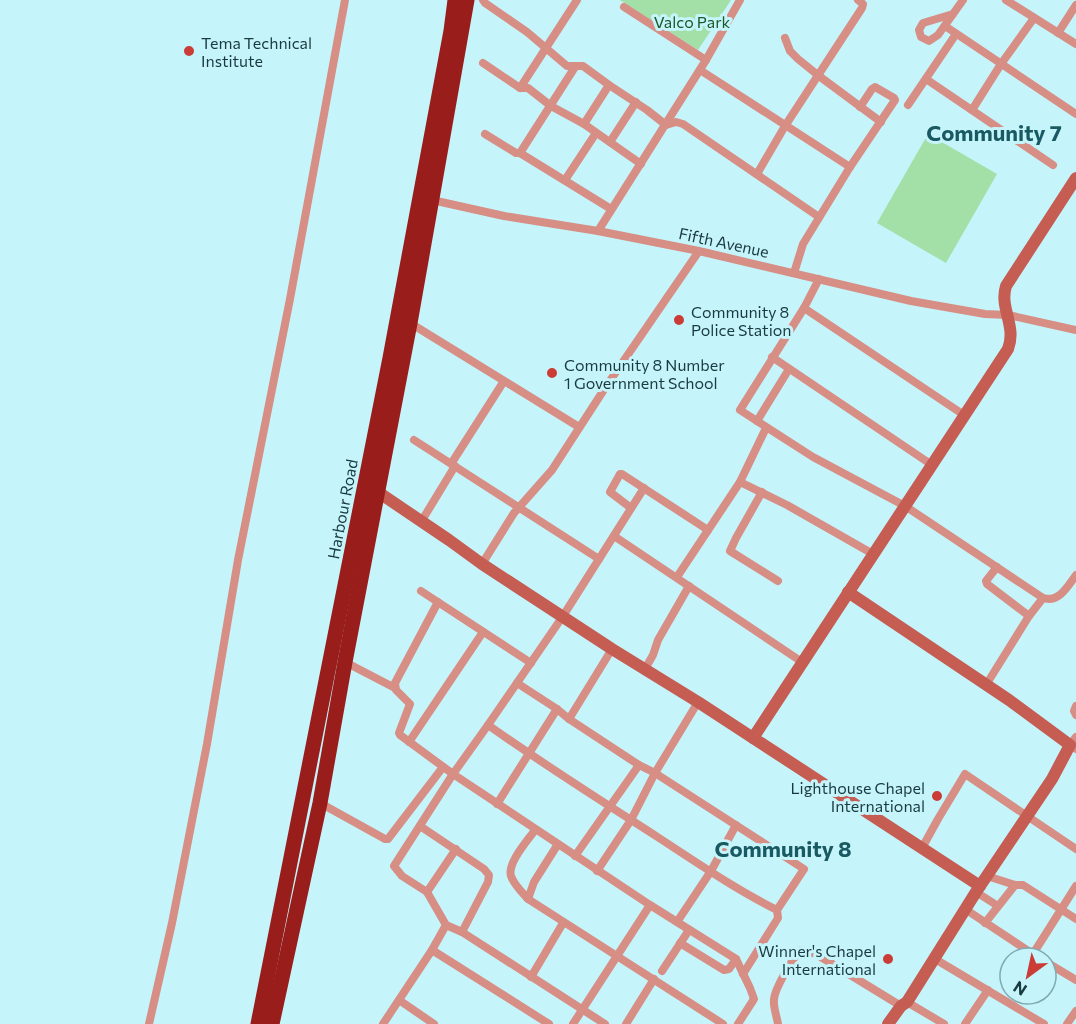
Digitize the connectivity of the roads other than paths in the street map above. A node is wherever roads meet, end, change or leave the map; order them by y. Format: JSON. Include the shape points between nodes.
{"nodes":[{"id":1,"x":345,"y":0,"type":"edge"},
{"id":2,"x":455,"y":0,"type":"edge"},
{"id":3,"x":467,"y":0,"type":"edge"},
{"id":4,"x":483,"y":0,"type":"edge"},
{"id":5,"x":577,"y":0,"type":"edge"},
{"id":6,"x":740,"y":0,"type":"edge"},
{"id":7,"x":858,"y":0,"type":"edge"},
{"id":8,"x":963,"y":0,"type":"edge"},
{"id":9,"x":1006,"y":0,"type":"edge"},
{"id":10,"x":1076,"y":5,"type":"edge"},
{"id":11,"x":624,"y":7,"type":"dead end"},
{"id":12,"x":952,"y":14,"type":"junction"},
{"id":13,"x":1034,"y":18,"type":"junction"},
{"id":14,"x":945,"y":26,"type":"junction"},
{"id":15,"x":1058,"y":33,"type":"junction"},
{"id":16,"x":956,"y":34,"type":"junction"},
{"id":17,"x":785,"y":38,"type":"dead end"},
{"id":18,"x":1076,"y":44,"type":"edge"},
{"id":19,"x":546,"y":49,"type":"junction"},
{"id":20,"x":706,"y":60,"type":"junction"},
{"id":21,"x":483,"y":63,"type":"dead end"},
{"id":22,"x":1001,"y":64,"type":"junction"},
{"id":23,"x":575,"y":67,"type":"junction"},
{"id":24,"x":700,"y":70,"type":"junction"},
{"id":25,"x":819,"y":76,"type":"junction"},
{"id":26,"x":926,"y":79,"type":"junction"},
{"id":27,"x":609,"y":85,"type":"junction"},
{"id":28,"x":520,"y":88,"type":"junction"},
{"id":29,"x":636,"y":102,"type":"junction"},
{"id":30,"x":908,"y":105,"type":"dead end"},
{"id":31,"x":551,"y":106,"type":"junction"},
{"id":32,"x":860,"y":107,"type":"junction"},
{"id":33,"x":972,"y":110,"type":"junction"},
{"id":34,"x":1076,"y":114,"type":"edge"},
{"id":35,"x":881,"y":122,"type":"junction"},
{"id":36,"x":584,"y":124,"type":"junction"},
{"id":37,"x":666,"y":124,"type":"junction"},
{"id":38,"x":786,"y":126,"type":"junction"},
{"id":39,"x":596,"y":133,"type":"junction"},
{"id":40,"x":485,"y":134,"type":"dead end"},
{"id":41,"x":610,"y":142,"type":"junction"},
{"id":42,"x":520,"y":153,"type":"junction"},
{"id":43,"x":641,"y":164,"type":"junction"},
{"id":44,"x":1053,"y":165,"type":"dead end"},
{"id":45,"x":850,"y":167,"type":"junction"},
{"id":46,"x":757,"y":174,"type":"junction"},
{"id":47,"x":1076,"y":178,"type":"edge"},
{"id":48,"x":565,"y":180,"type":"junction"},
{"id":49,"x":432,"y":200,"type":"junction"},
{"id":50,"x":611,"y":209,"type":"junction"},
{"id":51,"x":819,"y":217,"type":"junction"},
{"id":52,"x":598,"y":231,"type":"junction"},
{"id":53,"x":699,"y":251,"type":"junction"},
{"id":54,"x":794,"y":273,"type":"junction"},
{"id":55,"x":819,"y":279,"type":"junction"},
{"id":56,"x":804,"y":308,"type":"junction"},
{"id":57,"x":1008,"y":315,"type":"junction"},
{"id":58,"x":410,"y":323,"type":"junction"},
{"id":59,"x":1076,"y":330,"type":"edge"},
{"id":60,"x":772,"y":357,"type":"junction"},
{"id":61,"x":789,"y":369,"type":"junction"},
{"id":62,"x":504,"y":381,"type":"junction"},
{"id":63,"x":964,"y":415,"type":"junction"},
{"id":64,"x":757,"y":421,"type":"junction"},
{"id":65,"x":579,"y":428,"type":"junction"},
{"id":66,"x":766,"y":428,"type":"junction"},
{"id":67,"x":414,"y":440,"type":"dead end"},
{"id":68,"x":453,"y":465,"type":"junction"},
{"id":69,"x":932,"y":465,"type":"junction"},
{"id":70,"x":740,"y":482,"type":"junction"},
{"id":71,"x":644,"y":488,"type":"junction"},
{"id":72,"x":378,"y":492,"type":"junction"},
{"id":73,"x":762,"y":492,"type":"junction"},
{"id":74,"x":905,"y":506,"type":"junction"},
{"id":75,"x":519,"y":507,"type":"junction"},
{"id":76,"x":631,"y":508,"type":"junction"},
{"id":77,"x":421,"y":522,"type":"junction"},
{"id":78,"x":708,"y":530,"type":"junction"},
{"id":79,"x":614,"y":536,"type":"junction"},
{"id":80,"x":873,"y":554,"type":"junction"},
{"id":81,"x":599,"y":560,"type":"junction"},
{"id":82,"x":482,"y":564,"type":"junction"},
{"id":83,"x":997,"y":567,"type":"junction"},
{"id":84,"x":1076,"y":575,"type":"edge"},
{"id":85,"x":676,"y":578,"type":"junction"},
{"id":86,"x":778,"y":581,"type":"dead end"},
{"id":87,"x":689,"y":586,"type":"junction"},
{"id":88,"x":421,"y":591,"type":"dead end"},
{"id":89,"x":848,"y":592,"type":"junction"},
{"id":90,"x":1043,"y":598,"type":"junction"},
{"id":91,"x":438,"y":602,"type":"junction"},
{"id":92,"x":563,"y":616,"type":"junction"},
{"id":93,"x":1029,"y":616,"type":"junction"},
{"id":94,"x":483,"y":632,"type":"junction"},
{"id":95,"x":612,"y":649,"type":"junction"},
{"id":96,"x":345,"y":662,"type":"junction"},
{"id":97,"x":802,"y":662,"type":"junction"},
{"id":98,"x":531,"y":663,"type":"junction"},
{"id":99,"x":645,"y":669,"type":"junction"},
{"id":100,"x":517,"y":682,"type":"junction"},
{"id":101,"x":986,"y":685,"type":"junction"},
{"id":102,"x":395,"y":688,"type":"junction"},
{"id":103,"x":698,"y":702,"type":"junction"},
{"id":104,"x":1076,"y":706,"type":"edge"},
{"id":105,"x":557,"y":709,"type":"junction"},
{"id":106,"x":1076,"y":715,"type":"edge"},
{"id":107,"x":569,"y":719,"type":"junction"},
{"id":108,"x":488,"y":725,"type":"junction"},
{"id":109,"x":753,"y":738,"type":"junction"},
{"id":110,"x":409,"y":742,"type":"junction"},
{"id":111,"x":1074,"y":744,"type":"edge"},
{"id":112,"x":529,"y":754,"type":"junction"},
{"id":113,"x":639,"y":765,"type":"junction"},
{"id":114,"x":443,"y":767,"type":"junction"},
{"id":115,"x":655,"y":773,"type":"junction"},
{"id":116,"x":453,"y":774,"type":"junction"},
{"id":117,"x":320,"y":803,"type":"junction"},
{"id":118,"x":497,"y":804,"type":"junction"},
{"id":119,"x":610,"y":808,"type":"junction"},
{"id":120,"x":1027,"y":817,"type":"junction"},
{"id":121,"x":631,"y":820,"type":"junction"},
{"id":122,"x":736,"y":825,"type":"junction"},
{"id":123,"x":420,"y":826,"type":"junction"},
{"id":124,"x":535,"y":830,"type":"junction"},
{"id":125,"x":558,"y":844,"type":"junction"},
{"id":126,"x":922,"y":848,"type":"junction"},
{"id":127,"x":456,"y":849,"type":"junction"},
{"id":128,"x":1076,"y":849,"type":"edge"},
{"id":129,"x":575,"y":856,"type":"junction"},
{"id":130,"x":597,"y":871,"type":"junction"},
{"id":131,"x":711,"y":871,"type":"junction"},
{"id":132,"x":981,"y":885,"type":"junction"},
{"id":133,"x":1015,"y":885,"type":"junction"},
{"id":134,"x":1076,"y":886,"type":"edge"},
{"id":135,"x":427,"y":892,"type":"junction"},
{"id":136,"x":528,"y":899,"type":"junction"},
{"id":137,"x":650,"y":905,"type":"junction"},
{"id":138,"x":998,"y":906,"type":"junction"},
{"id":139,"x":965,"y":909,"type":"junction"},
{"id":140,"x":1061,"y":909,"type":"junction"},
{"id":141,"x":777,"y":910,"type":"junction"},
{"id":142,"x":1076,"y":919,"type":"edge"},
{"id":143,"x":677,"y":922,"type":"junction"},
{"id":144,"x":563,"y":923,"type":"junction"},
{"id":145,"x":985,"y":923,"type":"junction"},
{"id":146,"x":446,"y":925,"type":"junction"},
{"id":147,"x":689,"y":930,"type":"junction"},
{"id":148,"x":462,"y":932,"type":"junction"},
{"id":149,"x":680,"y":944,"type":"junction"},
{"id":150,"x":1021,"y":946,"type":"edge"},
{"id":151,"x":1041,"y":946,"type":"edge"},
{"id":152,"x":432,"y":950,"type":"junction"},
{"id":153,"x":617,"y":956,"type":"junction"},
{"id":154,"x":735,"y":959,"type":"junction"},
{"id":155,"x":935,"y":959,"type":"junction"},
{"id":156,"x":1058,"y":969,"type":"edge"},
{"id":157,"x":662,"y":971,"type":"dead end"},
{"id":158,"x":743,"y":974,"type":"junction"},
{"id":159,"x":531,"y":977,"type":"junction"},
{"id":160,"x":654,"y":979,"type":"junction"},
{"id":161,"x":1076,"y":980,"type":"edge"},
{"id":162,"x":988,"y":990,"type":"junction"},
{"id":163,"x":399,"y":1000,"type":"junction"},
{"id":164,"x":904,"y":1004,"type":"junction"},
{"id":165,"x":582,"y":1009,"type":"junction"},
{"id":166,"x":1076,"y":1011,"type":"edge"},
{"id":167,"x":149,"y":1024,"type":"edge"},
{"id":168,"x":258,"y":1024,"type":"edge"},
{"id":169,"x":272,"y":1024,"type":"edge"},
{"id":170,"x":384,"y":1024,"type":"edge"},
{"id":171,"x":434,"y":1024,"type":"edge"},
{"id":172,"x":549,"y":1024,"type":"edge"},
{"id":173,"x":573,"y":1024,"type":"edge"},
{"id":174,"x":605,"y":1024,"type":"edge"},
{"id":175,"x":626,"y":1024,"type":"edge"},
{"id":176,"x":723,"y":1024,"type":"edge"},
{"id":177,"x":738,"y":1024,"type":"edge"},
{"id":178,"x":778,"y":1024,"type":"edge"},
{"id":179,"x":888,"y":1024,"type":"edge"},
{"id":180,"x":944,"y":1024,"type":"edge"},
{"id":181,"x":965,"y":1024,"type":"edge"},
{"id":182,"x":1044,"y":1024,"type":"edge"},
{"id":183,"x":1067,"y":1024,"type":"edge"}],
"edges":[{"from":1,"to":167,"type":"street","via":[[238,560],[207,744]]},
{"from":2,"to":168,"type":"highway","name":"Harbour Road","via":[[392,347]]},
{"from":3,"to":49,"type":"highway","name":"Harbour Road"},
{"from":4,"to":19,"type":"street"},
{"from":5,"to":19,"type":"street"},
{"from":6,"to":20,"type":"street"},
{"from":7,"to":25,"type":"street","via":[[862,8]]},
{"from":8,"to":12,"type":"street"},
{"from":9,"to":13,"type":"street"},
{"from":10,"to":15,"type":"street"},
{"from":11,"to":20,"type":"street"},
{"from":12,"to":14,"type":"street"},
{"from":12,"to":14,"type":"street","via":[[923,23],[921,37],[929,41]]},
{"from":13,"to":15,"type":"street"},
{"from":13,"to":22,"type":"street"},
{"from":14,"to":16,"type":"street"},
{"from":15,"to":18,"type":"street"},
{"from":16,"to":22,"type":"street"},
{"from":16,"to":26,"type":"street"},
{"from":17,"to":25,"type":"street","via":[[790,51]]},
{"from":19,"to":23,"type":"street","via":[[567,66]]},
{"from":19,"to":28,"type":"street"},
{"from":20,"to":24,"type":"street"},
{"from":21,"to":28,"type":"street"},
{"from":22,"to":33,"type":"street"},
{"from":22,"to":34,"type":"street"},
{"from":23,"to":27,"type":"street","via":[[583,66]]},
{"from":23,"to":31,"type":"street"},
{"from":24,"to":37,"type":"street"},
{"from":24,"to":38,"type":"street"},
{"from":25,"to":32,"type":"street"},
{"from":25,"to":38,"type":"street"},
{"from":26,"to":30,"type":"street"},
{"from":26,"to":33,"type":"street"},
{"from":27,"to":29,"type":"street"},
{"from":27,"to":36,"type":"street"},
{"from":28,"to":31,"type":"street","via":[[528,88]]},
{"from":29,"to":37,"type":"street"},
{"from":29,"to":41,"type":"street"},
{"from":31,"to":36,"type":"street"},
{"from":31,"to":42,"type":"street"},
{"from":32,"to":35,"type":"street"},
{"from":32,"to":35,"type":"street","via":[[876,87],[894,98]]},
{"from":33,"to":44,"type":"street"},
{"from":35,"to":45,"type":"street"},
{"from":36,"to":39,"type":"street"},
{"from":37,"to":43,"type":"street"},
{"from":37,"to":46,"type":"street","via":[[683,124]]},
{"from":38,"to":45,"type":"street"},
{"from":38,"to":46,"type":"street"},
{"from":39,"to":41,"type":"street"},
{"from":39,"to":48,"type":"street"},
{"from":40,"to":42,"type":"street"},
{"from":41,"to":43,"type":"street"},
{"from":42,"to":48,"type":"street"},
{"from":43,"to":50,"type":"street"},
{"from":45,"to":51,"type":"street"},
{"from":46,"to":51,"type":"street"},
{"from":47,"to":57,"type":"street","via":[[1006,286]]},
{"from":48,"to":50,"type":"street"},
{"from":49,"to":52,"type":"street","name":"Fifth Avenue"},
{"from":49,"to":58,"type":"highway","name":"Harbour Road"},
{"from":50,"to":52,"type":"street"},
{"from":51,"to":54,"type":"street","via":[[800,251]]},
{"from":52,"to":53,"type":"street","name":"Fifth Avenue"},
{"from":53,"to":54,"type":"street","name":"Fifth Avenue"},
{"from":53,"to":65,"type":"street"},
{"from":54,"to":55,"type":"street","name":"Fifth Avenue"},
{"from":55,"to":56,"type":"street"},
{"from":55,"to":57,"type":"street","name":"Fifth Avenue","via":[[911,301]]},
{"from":56,"to":60,"type":"street"},
{"from":56,"to":63,"type":"street"},
{"from":57,"to":59,"type":"street","name":"Fifth Avenue"},
{"from":57,"to":63,"type":"street","via":[[1008,349]]},
{"from":58,"to":62,"type":"street"},
{"from":58,"to":72,"type":"highway","name":"Harbour Road"},
{"from":60,"to":61,"type":"street"},
{"from":60,"to":64,"type":"street","via":[[740,408]]},
{"from":61,"to":64,"type":"street"},
{"from":61,"to":69,"type":"street"},
{"from":62,"to":65,"type":"street"},
{"from":62,"to":68,"type":"street"},
{"from":63,"to":69,"type":"street"},
{"from":64,"to":66,"type":"street"},
{"from":65,"to":75,"type":"street","via":[[552,470]]},
{"from":66,"to":70,"type":"street"},
{"from":66,"to":74,"type":"street"},
{"from":67,"to":68,"type":"street"},
{"from":68,"to":75,"type":"street"},
{"from":68,"to":77,"type":"street"},
{"from":69,"to":74,"type":"street"},
{"from":70,"to":73,"type":"street"},
{"from":70,"to":78,"type":"street"},
{"from":71,"to":76,"type":"street"},
{"from":71,"to":76,"type":"street","via":[[619,475],[610,492]]},
{"from":71,"to":78,"type":"street"},
{"from":72,"to":77,"type":"street"},
{"from":72,"to":96,"type":"highway","name":"Harbour Road"},
{"from":73,"to":80,"type":"street"},
{"from":73,"to":86,"type":"street","via":[[730,551]]},
{"from":74,"to":80,"type":"street"},
{"from":74,"to":83,"type":"street"},
{"from":75,"to":81,"type":"street"},
{"from":75,"to":82,"type":"street"},
{"from":76,"to":79,"type":"street"},
{"from":77,"to":82,"type":"street"},
{"from":78,"to":85,"type":"street"},
{"from":79,"to":81,"type":"street"},
{"from":79,"to":85,"type":"street"},
{"from":80,"to":89,"type":"street"},
{"from":81,"to":92,"type":"street"},
{"from":82,"to":92,"type":"street"},
{"from":83,"to":90,"type":"street"},
{"from":83,"to":93,"type":"street","via":[[987,584]]},
{"from":84,"to":90,"type":"street","via":[[1056,598]]},
{"from":85,"to":87,"type":"street"},
{"from":87,"to":97,"type":"street"},
{"from":87,"to":99,"type":"street"},
{"from":88,"to":91,"type":"street"},
{"from":89,"to":97,"type":"street"},
{"from":89,"to":101,"type":"street"},
{"from":90,"to":93,"type":"street"},
{"from":91,"to":94,"type":"street"},
{"from":91,"to":102,"type":"street"},
{"from":92,"to":95,"type":"street"},
{"from":92,"to":98,"type":"street"},
{"from":93,"to":101,"type":"street"},
{"from":94,"to":98,"type":"street"},
{"from":94,"to":110,"type":"street"},
{"from":95,"to":99,"type":"street"},
{"from":95,"to":107,"type":"street"},
{"from":96,"to":102,"type":"street"},
{"from":96,"to":117,"type":"highway","name":"Harbour Road"},
{"from":97,"to":109,"type":"street"},
{"from":98,"to":100,"type":"street"},
{"from":99,"to":103,"type":"street"},
{"from":100,"to":105,"type":"street"},
{"from":100,"to":108,"type":"street"},
{"from":101,"to":111,"type":"street"},
{"from":102,"to":110,"type":"street","via":[[410,704],[399,733]]},
{"from":103,"to":109,"type":"street"},
{"from":103,"to":115,"type":"street"},
{"from":104,"to":106,"type":"street"},
{"from":105,"to":107,"type":"street"},
{"from":105,"to":112,"type":"street"},
{"from":107,"to":113,"type":"street"},
{"from":108,"to":112,"type":"street"},
{"from":108,"to":116,"type":"street"},
{"from":109,"to":126,"type":"street"},
{"from":110,"to":114,"type":"street"},
{"from":111,"to":120,"type":"street"},
{"from":112,"to":118,"type":"street"},
{"from":112,"to":119,"type":"street"},
{"from":113,"to":115,"type":"street"},
{"from":113,"to":119,"type":"street"},
{"from":114,"to":116,"type":"street"},
{"from":114,"to":117,"type":"street","via":[[388,839]]},
{"from":115,"to":121,"type":"street"},
{"from":115,"to":122,"type":"street"},
{"from":116,"to":118,"type":"street"},
{"from":116,"to":123,"type":"street"},
{"from":117,"to":169,"type":"highway","name":"Harbour Road"},
{"from":118,"to":124,"type":"street"},
{"from":119,"to":121,"type":"street"},
{"from":119,"to":129,"type":"street"},
{"from":120,"to":126,"type":"street","via":[[965,774]]},
{"from":120,"to":128,"type":"street"},
{"from":120,"to":132,"type":"street"},
{"from":121,"to":130,"type":"street"},
{"from":121,"to":131,"type":"street"},
{"from":122,"to":131,"type":"street"},
{"from":122,"to":141,"type":"street","via":[[804,869]]},
{"from":123,"to":127,"type":"street"},
{"from":123,"to":135,"type":"street","via":[[394,866]]},
{"from":124,"to":125,"type":"street"},
{"from":124,"to":136,"type":"street","via":[[512,864],[510,874]]},
{"from":125,"to":129,"type":"street"},
{"from":125,"to":136,"type":"street"},
{"from":126,"to":132,"type":"street"},
{"from":127,"to":135,"type":"street"},
{"from":127,"to":148,"type":"street","via":[[489,875]]},
{"from":129,"to":130,"type":"street"},
{"from":130,"to":137,"type":"street"},
{"from":131,"to":141,"type":"street"},
{"from":131,"to":143,"type":"street"},
{"from":132,"to":133,"type":"street"},
{"from":132,"to":138,"type":"street"},
{"from":132,"to":139,"type":"street"},
{"from":133,"to":138,"type":"street"},
{"from":133,"to":140,"type":"street","via":[[1023,885]]},
{"from":134,"to":140,"type":"street"},
{"from":135,"to":146,"type":"street"},
{"from":136,"to":144,"type":"street"},
{"from":137,"to":143,"type":"street"},
{"from":137,"to":153,"type":"street"},
{"from":138,"to":145,"type":"street"},
{"from":139,"to":145,"type":"street"},
{"from":139,"to":155,"type":"street"},
{"from":140,"to":142,"type":"street"},
{"from":140,"to":151,"type":"street"},
{"from":141,"to":158,"type":"street","via":[[778,918]]},
{"from":143,"to":147,"type":"street"},
{"from":144,"to":153,"type":"street"},
{"from":144,"to":159,"type":"street"},
{"from":145,"to":150,"type":"street"},
{"from":146,"to":148,"type":"street"},
{"from":146,"to":152,"type":"street"},
{"from":147,"to":149,"type":"street"},
{"from":147,"to":154,"type":"street"},
{"from":148,"to":159,"type":"street"},
{"from":149,"to":154,"type":"street","via":[[724,970]]},
{"from":149,"to":157,"type":"street"},
{"from":152,"to":163,"type":"street"},
{"from":152,"to":172,"type":"street"},
{"from":153,"to":160,"type":"street"},
{"from":153,"to":165,"type":"street"},
{"from":154,"to":158,"type":"street"},
{"from":155,"to":162,"type":"street"},
{"from":155,"to":164,"type":"street"},
{"from":156,"to":161,"type":"street"},
{"from":158,"to":177,"type":"street","via":[[754,999]]},
{"from":159,"to":165,"type":"street"},
{"from":160,"to":175,"type":"street"},
{"from":160,"to":176,"type":"street"},
{"from":162,"to":181,"type":"street"},
{"from":162,"to":182,"type":"street"},
{"from":163,"to":170,"type":"street"},
{"from":163,"to":171,"type":"street"},
{"from":164,"to":178,"type":"street","via":[[816,954],[801,950],[774,1000]]},
{"from":164,"to":179,"type":"street"},
{"from":164,"to":180,"type":"street"},
{"from":165,"to":173,"type":"street"},
{"from":165,"to":174,"type":"street"},
{"from":166,"to":183,"type":"street"}]}
